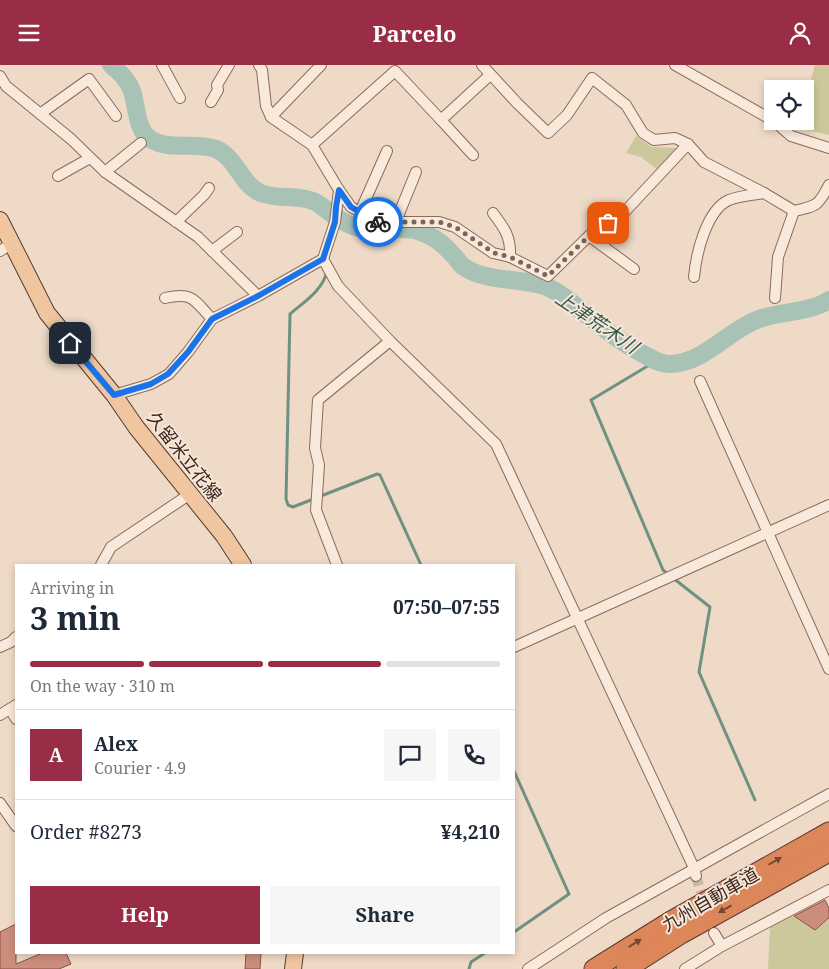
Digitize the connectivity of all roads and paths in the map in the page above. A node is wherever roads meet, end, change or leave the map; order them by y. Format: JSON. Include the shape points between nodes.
{"nodes":[{"id":1,"x":162,"y":65,"type":"edge"},
{"id":2,"x":229,"y":65,"type":"edge"},
{"id":3,"x":259,"y":65,"type":"edge"},
{"id":4,"x":321,"y":65,"type":"edge"},
{"id":5,"x":482,"y":65,"type":"edge"},
{"id":6,"x":675,"y":65,"type":"edge"},
{"id":7,"x":490,"y":75,"type":"junction"},
{"id":8,"x":0,"y":76,"type":"edge"},
{"id":9,"x":180,"y":98,"type":"dead end"},
{"id":10,"x":211,"y":102,"type":"dead end"},
{"id":11,"x":40,"y":114,"type":"junction"},
{"id":12,"x":116,"y":116,"type":"dead end"},
{"id":13,"x":764,"y":116,"type":"edge"},
{"id":14,"x":271,"y":117,"type":"junction"},
{"id":15,"x":440,"y":120,"type":"junction"},
{"id":16,"x":784,"y":130,"type":"edge"},
{"id":17,"x":141,"y":143,"type":"dead end"},
{"id":18,"x":688,"y":144,"type":"junction"},
{"id":19,"x":312,"y":145,"type":"junction"},
{"id":20,"x":829,"y":147,"type":"edge"},
{"id":21,"x":387,"y":151,"type":"dead end"},
{"id":22,"x":473,"y":155,"type":"dead end"},
{"id":23,"x":90,"y":158,"type":"junction"},
{"id":24,"x":104,"y":172,"type":"junction"},
{"id":25,"x":416,"y":172,"type":"dead end"},
{"id":26,"x":58,"y":176,"type":"dead end"},
{"id":27,"x":829,"y":185,"type":"edge"},
{"id":28,"x":209,"y":188,"type":"dead end"},
{"id":29,"x":339,"y":190,"type":"junction"},
{"id":30,"x":764,"y":193,"type":"junction"},
{"id":31,"x":794,"y":211,"type":"junction"},
{"id":32,"x":360,"y":212,"type":"junction"},
{"id":33,"x":493,"y":213,"type":"dead end"},
{"id":34,"x":0,"y":221,"type":"edge"},
{"id":35,"x":396,"y":221,"type":"junction"},
{"id":36,"x":176,"y":222,"type":"junction"},
{"id":37,"x":237,"y":232,"type":"dead end"},
{"id":38,"x":589,"y":236,"type":"junction"},
{"id":39,"x":6,"y":247,"type":"edge"},
{"id":40,"x":212,"y":251,"type":"junction"},
{"id":41,"x":510,"y":257,"type":"junction"},
{"id":42,"x":323,"y":259,"type":"junction"},
{"id":43,"x":634,"y":269,"type":"dead end"},
{"id":44,"x":694,"y":277,"type":"dead end"},
{"id":45,"x":258,"y":296,"type":"junction"},
{"id":46,"x":165,"y":298,"type":"dead end"},
{"id":47,"x":775,"y":298,"type":"dead end"},
{"id":48,"x":212,"y":319,"type":"junction"},
{"id":49,"x":390,"y":341,"type":"junction"},
{"id":50,"x":700,"y":381,"type":"dead end"},
{"id":51,"x":114,"y":395,"type":"junction"},
{"id":52,"x":190,"y":493,"type":"junction"},
{"id":53,"x":829,"y":505,"type":"edge"},
{"id":54,"x":768,"y":531,"type":"junction"},
{"id":55,"x":102,"y":564,"type":"edge"},
{"id":56,"x":242,"y":564,"type":"edge"},
{"id":57,"x":337,"y":564,"type":"edge"},
{"id":58,"x":578,"y":617,"type":"junction"},
{"id":59,"x":15,"y":638,"type":"edge"},
{"id":60,"x":0,"y":647,"type":"edge"},
{"id":61,"x":515,"y":647,"type":"edge"},
{"id":62,"x":829,"y":669,"type":"edge"},
{"id":63,"x":13,"y":707,"type":"edge"},
{"id":64,"x":0,"y":715,"type":"edge"},
{"id":65,"x":829,"y":794,"type":"edge"},
{"id":66,"x":0,"y":803,"type":"edge"},
{"id":67,"x":14,"y":819,"type":"edge"},
{"id":68,"x":829,"y":832,"type":"edge"},
{"id":69,"x":829,"y":852,"type":"edge"},
{"id":70,"x":695,"y":872,"type":"junction"},
{"id":71,"x":829,"y":890,"type":"edge"},
{"id":72,"x":714,"y":933,"type":"tunnel mouth"},
{"id":73,"x":722,"y":946,"type":"junction"},
{"id":74,"x":295,"y":954,"type":"edge"},
{"id":75,"x":294,"y":969,"type":"edge"},
{"id":76,"x":528,"y":969,"type":"edge"},
{"id":77,"x":594,"y":969,"type":"edge"},
{"id":78,"x":626,"y":969,"type":"edge"},
{"id":79,"x":685,"y":969,"type":"edge"}],
"edges":[{"from":1,"to":9,"type":"street"},
{"from":2,"to":10,"type":"street"},
{"from":3,"to":14,"type":"street"},
{"from":4,"to":14,"type":"street"},
{"from":5,"to":7,"type":"street"},
{"from":6,"to":13,"type":"street"},
{"from":7,"to":15,"type":"street"},
{"from":7,"to":18,"type":"street","via":[[548,133],[567,115],[592,78],[626,105],[643,133],[654,140],[675,137]]},
{"from":8,"to":11,"type":"street","via":[[6,86]]},
{"from":11,"to":12,"type":"street","via":[[89,79]]},
{"from":11,"to":23,"type":"street"},
{"from":14,"to":19,"type":"street"},
{"from":15,"to":19,"type":"street","via":[[395,71]]},
{"from":15,"to":22,"type":"street"},
{"from":16,"to":20,"type":"street","via":[[791,136]]},
{"from":17,"to":24,"type":"street"},
{"from":18,"to":30,"type":"street","via":[[704,163]]},
{"from":18,"to":38,"type":"street","via":[[618,219],[597,228]]},
{"from":19,"to":29,"type":"street"},
{"from":21,"to":32,"type":"street"},
{"from":23,"to":24,"type":"street"},
{"from":23,"to":26,"type":"street"},
{"from":24,"to":36,"type":"street"},
{"from":25,"to":35,"type":"street"},
{"from":27,"to":31,"type":"street","via":[[819,203]]},
{"from":28,"to":36,"type":"street"},
{"from":29,"to":32,"type":"street","via":[[351,207]]},
{"from":29,"to":42,"type":"street","via":[[335,222]]},
{"from":30,"to":31,"type":"street"},
{"from":30,"to":44,"type":"street","via":[[728,200],[715,211],[707,225]]},
{"from":31,"to":47,"type":"street","via":[[778,257]]},
{"from":32,"to":35,"type":"street","via":[[378,222]]},
{"from":33,"to":41,"type":"street","via":[[507,233]]},
{"from":34,"to":39,"type":"main road","name":"久留米立花線"},
{"from":35,"to":41,"type":"street","via":[[439,222],[455,227],[494,253]]},
{"from":36,"to":40,"type":"street"},
{"from":37,"to":40,"type":"street"},
{"from":38,"to":41,"type":"street","via":[[548,276]]},
{"from":38,"to":43,"type":"street"},
{"from":39,"to":51,"type":"main road","name":"久留米立花線","via":[[47,313]]},
{"from":40,"to":45,"type":"street"},
{"from":42,"to":45,"type":"street"},
{"from":42,"to":49,"type":"street","via":[[338,286]]},
{"from":45,"to":48,"type":"street"},
{"from":46,"to":48,"type":"street","via":[[191,297]]},
{"from":48,"to":51,"type":"street","via":[[168,374],[151,384]]},
{"from":49,"to":57,"type":"street","via":[[318,400],[316,510]]},
{"from":49,"to":58,"type":"street","via":[[496,444]]},
{"from":50,"to":54,"type":"street"},
{"from":51,"to":52,"type":"main road","name":"久留米立花線"},
{"from":52,"to":55,"type":"street","via":[[111,547]]},
{"from":52,"to":56,"type":"main road","name":"久留米立花線"},
{"from":53,"to":54,"type":"street"},
{"from":54,"to":58,"type":"street"},
{"from":54,"to":62,"type":"street"},
{"from":58,"to":61,"type":"street"},
{"from":58,"to":70,"type":"street"},
{"from":59,"to":60,"type":"street"},
{"from":63,"to":64,"type":"street"},
{"from":65,"to":70,"type":"street"},
{"from":66,"to":67,"type":"street"},
{"from":77,"to":68,"type":"highway","name":"九州自動車道","one_way":true,"via":[[671,921]]},
{"from":69,"to":78,"type":"highway","name":"九州自動車道","one_way":true,"via":[[681,934]]},
{"from":70,"to":76,"type":"street","via":[[606,918]]},
{"from":71,"to":73,"type":"street"},
{"from":72,"to":73,"type":"street"},
{"from":73,"to":79,"type":"street"},
{"from":74,"to":75,"type":"main road"}]}
